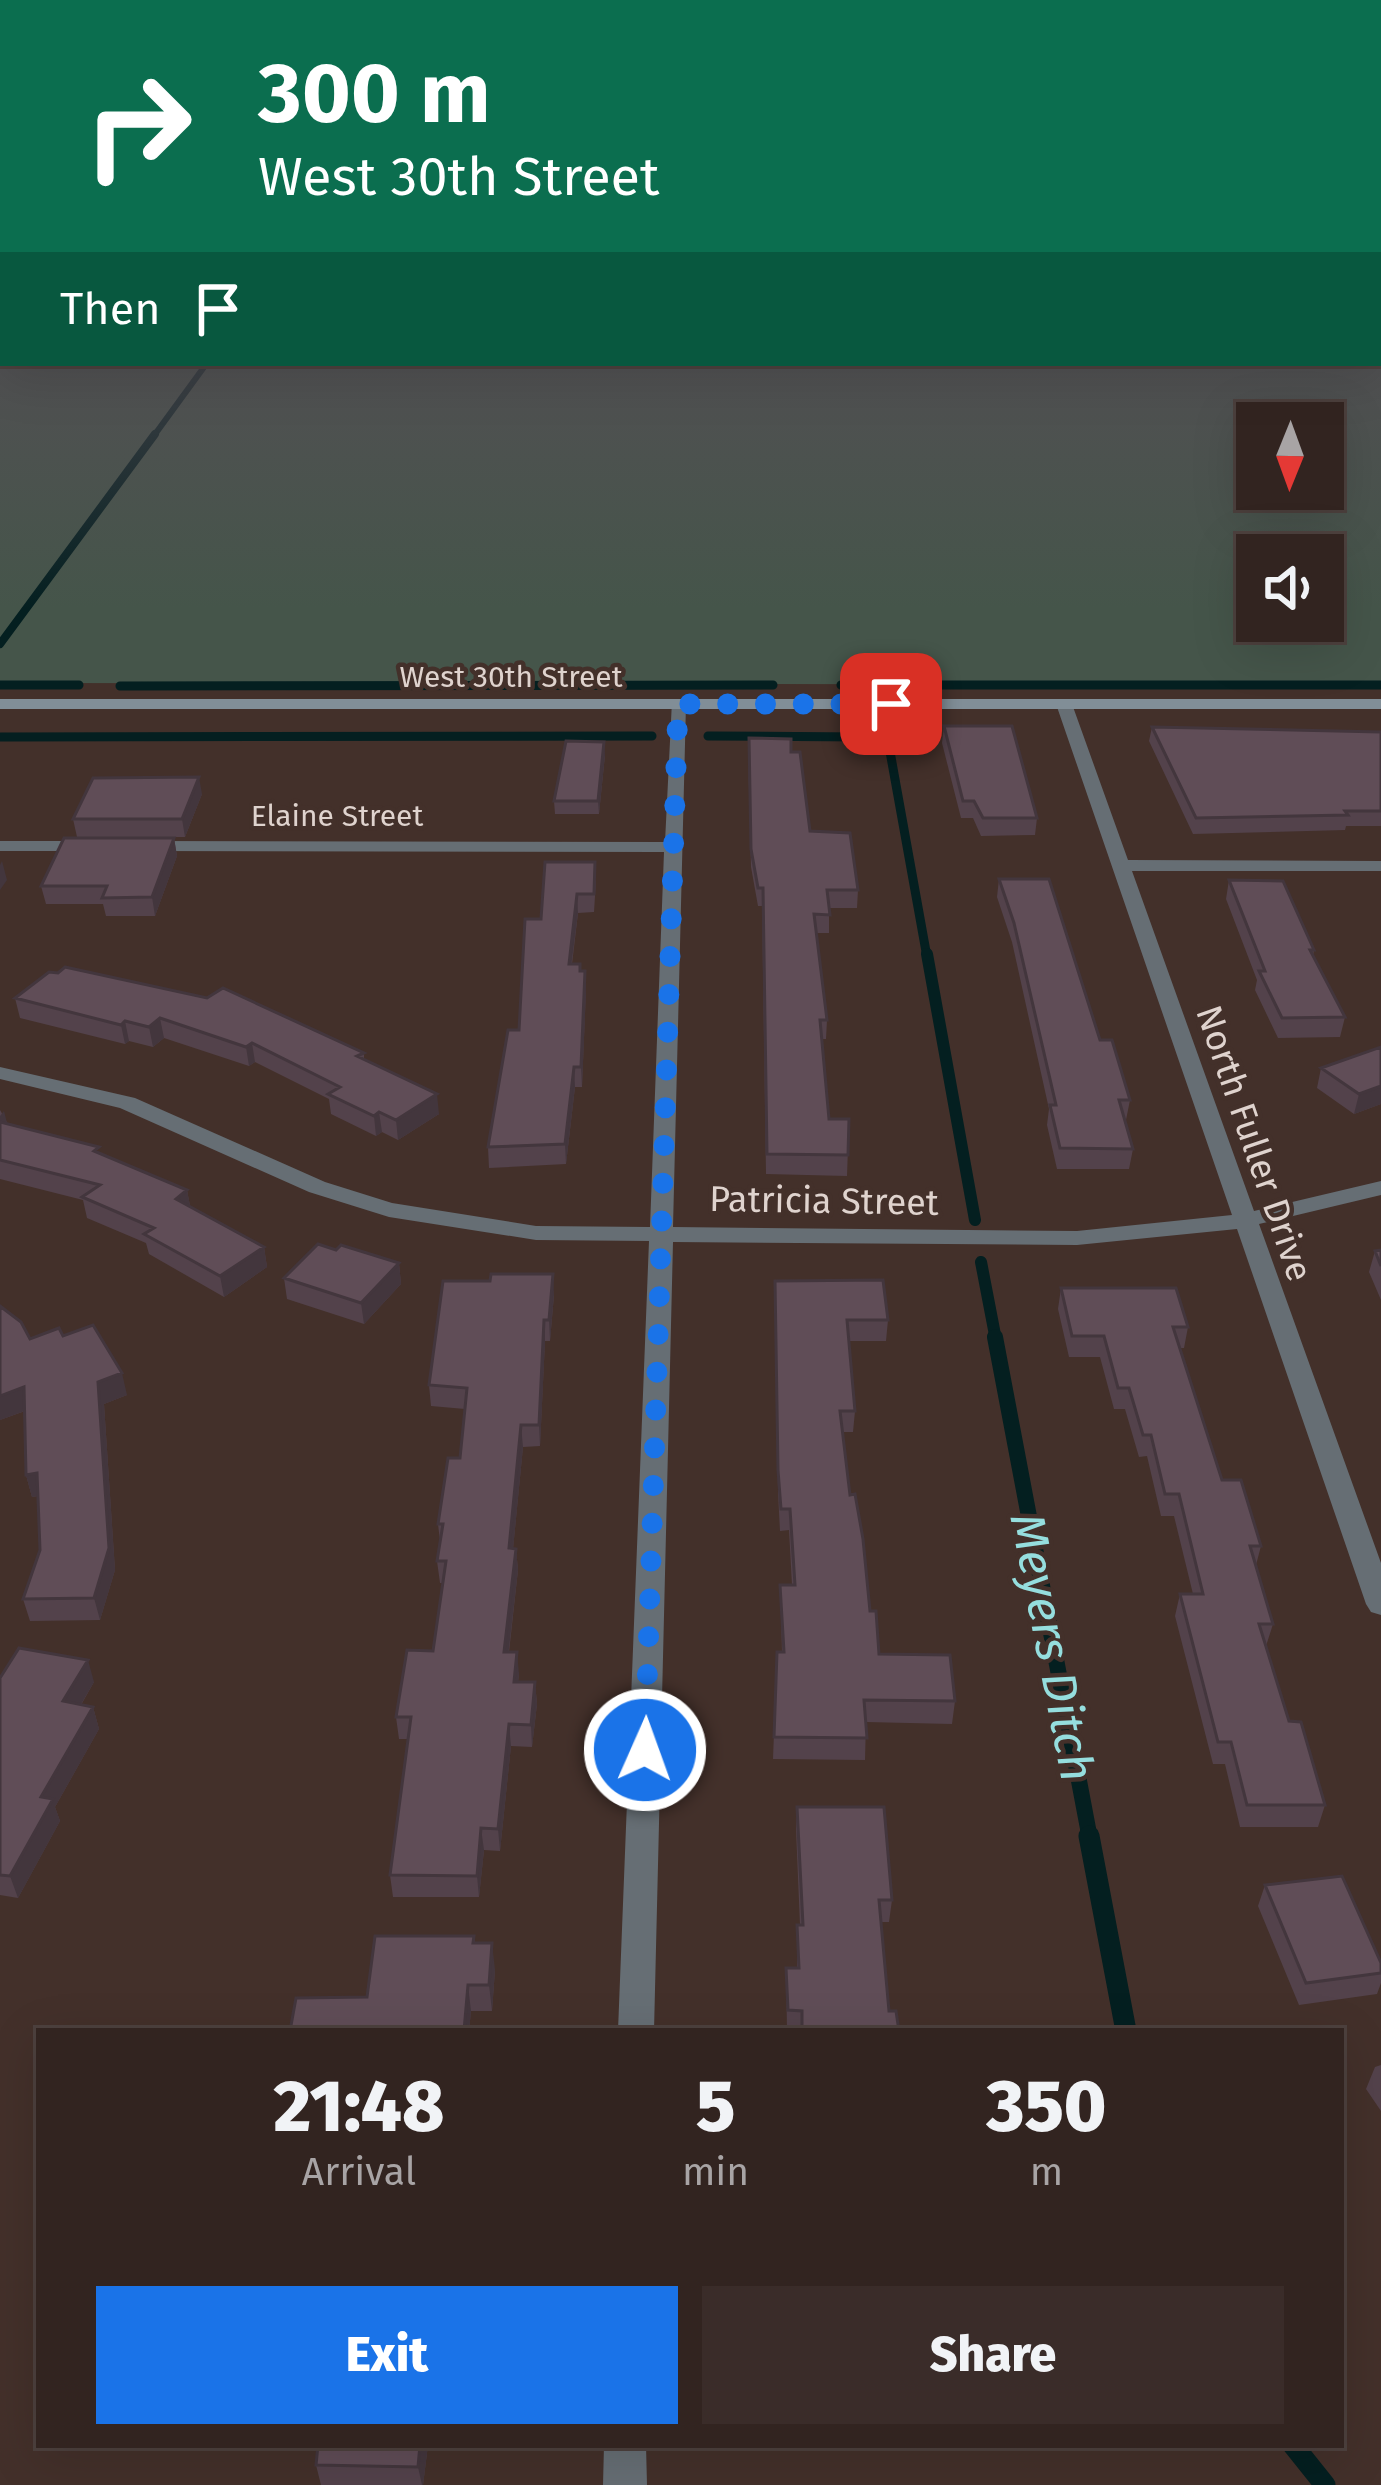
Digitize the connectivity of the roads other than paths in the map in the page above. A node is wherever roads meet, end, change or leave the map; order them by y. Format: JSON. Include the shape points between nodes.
{"nodes":[{"id":1,"x":0,"y":704,"type":"edge"},
{"id":2,"x":678,"y":704,"type":"junction"},
{"id":3,"x":1064,"y":704,"type":"junction"},
{"id":4,"x":1381,"y":704,"type":"edge"},
{"id":5,"x":0,"y":846,"type":"edge"},
{"id":6,"x":674,"y":847,"type":"junction"},
{"id":7,"x":1120,"y":866,"type":"junction"},
{"id":8,"x":1381,"y":866,"type":"edge"},
{"id":9,"x":0,"y":1073,"type":"edge"},
{"id":10,"x":1381,"y":1188,"type":"edge"},
{"id":11,"x":1244,"y":1221,"type":"junction"},
{"id":12,"x":662,"y":1235,"type":"junction"},
{"id":13,"x":1381,"y":1604,"type":"edge"},
{"id":14,"x":636,"y":2028,"type":"edge"},
{"id":15,"x":625,"y":2448,"type":"edge"},
{"id":16,"x":625,"y":2485,"type":"edge"}],
"edges":[{"from":1,"to":2,"type":"street","name":"West 30th Street"},
{"from":2,"to":3,"type":"street","name":"West 30th Street"},
{"from":2,"to":6,"type":"street"},
{"from":3,"to":4,"type":"street","name":"West 30th Street"},
{"from":3,"to":7,"type":"street","name":"North Fuller Drive"},
{"from":5,"to":6,"type":"street","name":"Elaine Street"},
{"from":6,"to":12,"type":"street"},
{"from":7,"to":8,"type":"street"},
{"from":7,"to":11,"type":"street","name":"North Fuller Drive"},
{"from":9,"to":12,"type":"street","name":"Patricia Street","via":[[127,1103],[389,1210],[536,1233]]},
{"from":10,"to":11,"type":"street","name":"Patricia Street"},
{"from":11,"to":12,"type":"street","name":"Patricia Street","via":[[1036,1239]]},
{"from":11,"to":13,"type":"street","name":"North Fuller Drive"},
{"from":12,"to":14,"type":"street"},
{"from":15,"to":16,"type":"street"}]}
